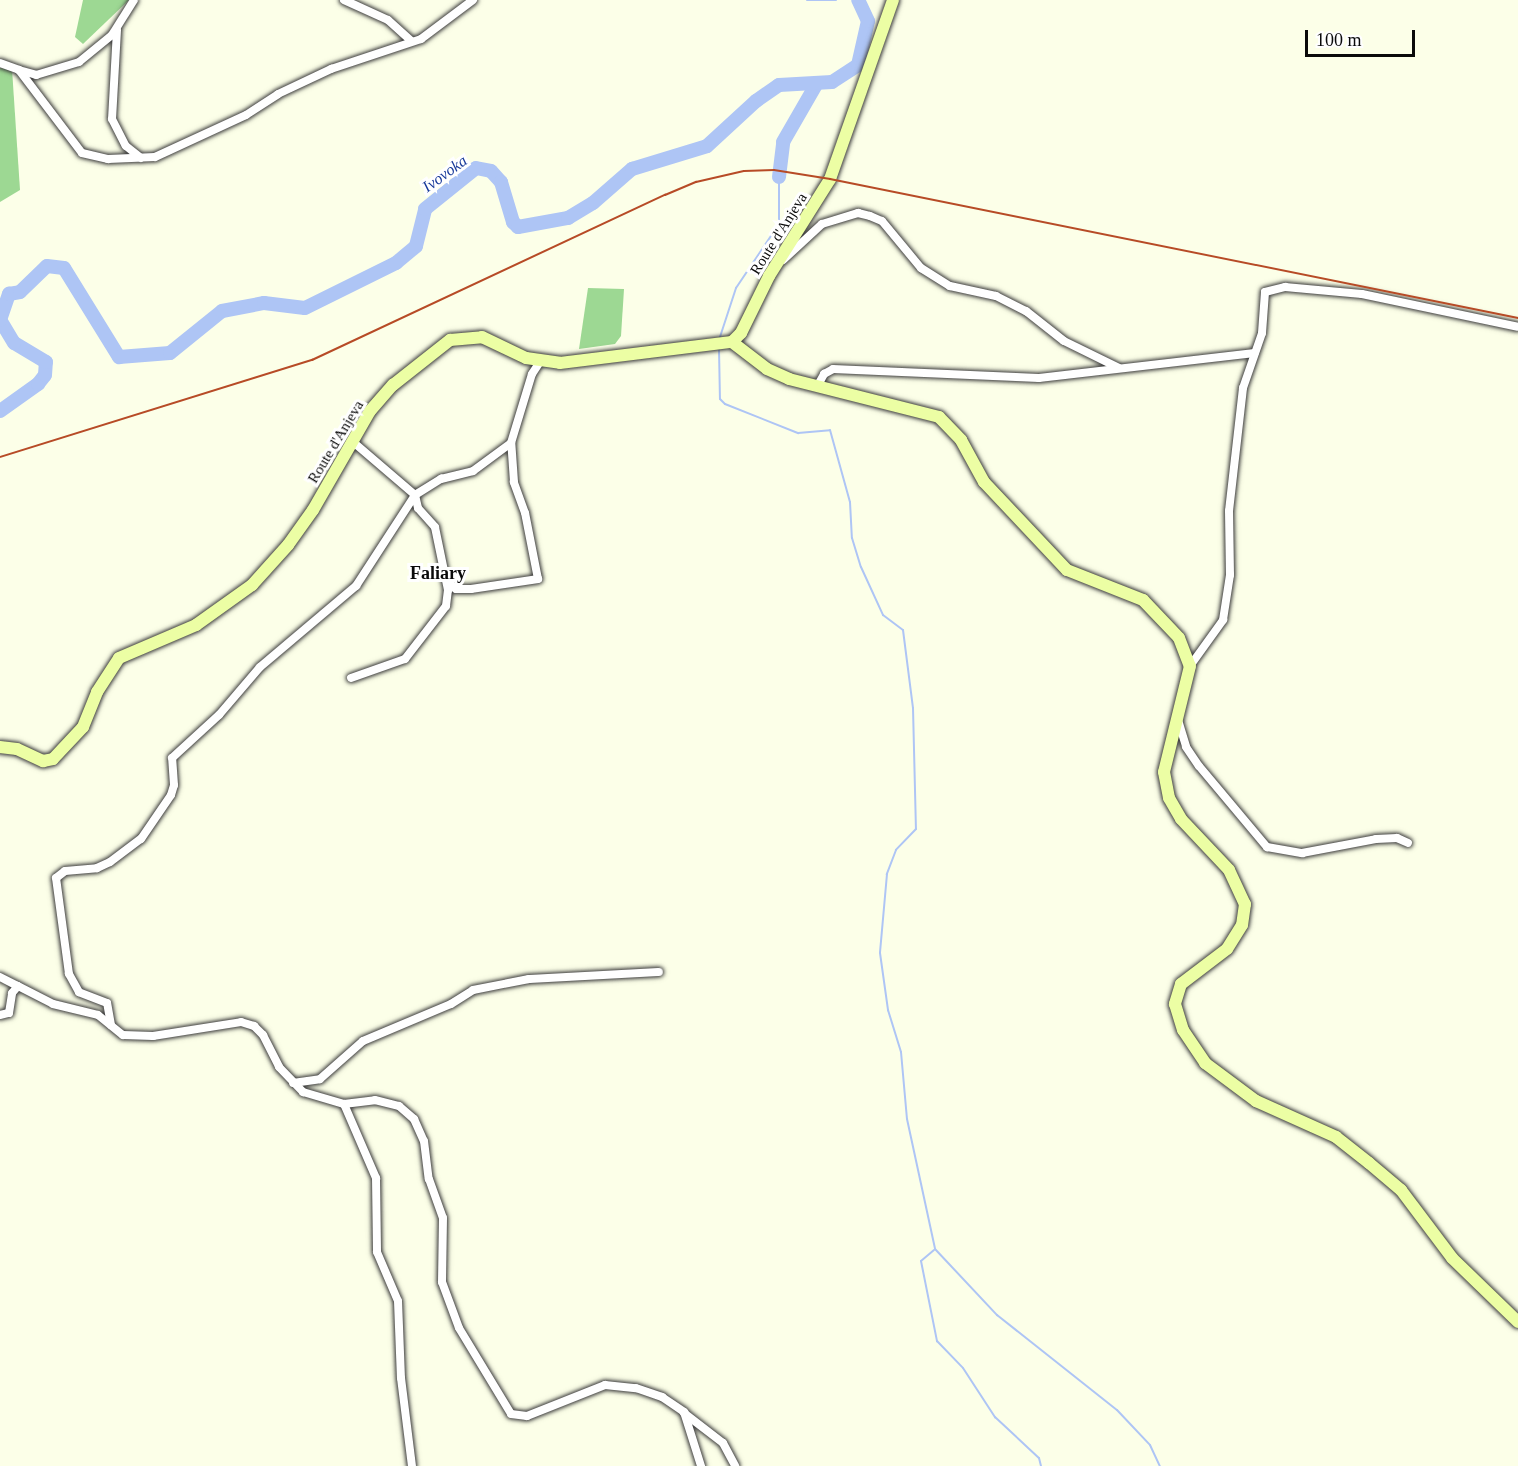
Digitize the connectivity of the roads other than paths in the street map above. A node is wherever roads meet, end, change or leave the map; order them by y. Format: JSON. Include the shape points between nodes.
{"nodes":[{"id":1,"x":134,"y":0,"type":"edge"},
{"id":2,"x":344,"y":0,"type":"edge"},
{"id":3,"x":473,"y":0,"type":"edge"},
{"id":4,"x":894,"y":0,"type":"edge"},
{"id":5,"x":117,"y":30,"type":"junction"},
{"id":6,"x":411,"y":41,"type":"junction"},
{"id":7,"x":0,"y":63,"type":"edge"},
{"id":8,"x":19,"y":70,"type":"junction"},
{"id":9,"x":141,"y":158,"type":"junction"},
{"id":10,"x":770,"y":276,"type":"junction"},
{"id":11,"x":747,"y":322,"type":"junction"},
{"id":12,"x":1518,"y":327,"type":"edge"},
{"id":13,"x":725,"y":342,"type":"junction"},
{"id":14,"x":750,"y":353,"type":"junction"},
{"id":15,"x":1255,"y":353,"type":"junction"},
{"id":16,"x":541,"y":360,"type":"junction"},
{"id":17,"x":1119,"y":368,"type":"junction"},
{"id":18,"x":818,"y":385,"type":"junction"},
{"id":19,"x":351,"y":441,"type":"junction"},
{"id":20,"x":511,"y":443,"type":"junction"},
{"id":21,"x":415,"y":495,"type":"junction"},
{"id":22,"x":445,"y":579,"type":"junction"},
{"id":23,"x":1191,"y":666,"type":"junction"},
{"id":24,"x":351,"y":678,"type":"dead end"},
{"id":25,"x":1176,"y":717,"type":"junction"},
{"id":26,"x":0,"y":747,"type":"edge"},
{"id":27,"x":1408,"y":843,"type":"dead end"},
{"id":28,"x":659,"y":972,"type":"dead end"},
{"id":29,"x":0,"y":977,"type":"edge"},
{"id":30,"x":18,"y":986,"type":"junction"},
{"id":31,"x":0,"y":1015,"type":"edge"},
{"id":32,"x":111,"y":1025,"type":"junction"},
{"id":33,"x":292,"y":1083,"type":"junction"},
{"id":34,"x":344,"y":1104,"type":"junction"},
{"id":35,"x":1518,"y":1322,"type":"edge"},
{"id":36,"x":684,"y":1412,"type":"junction"},
{"id":37,"x":412,"y":1466,"type":"edge"},
{"id":38,"x":702,"y":1466,"type":"edge"},
{"id":39,"x":735,"y":1466,"type":"edge"}],
"edges":[{"from":1,"to":5,"type":"street"},
{"from":2,"to":6,"type":"street","via":[[388,20]]},
{"from":3,"to":6,"type":"street","via":[[421,39]]},
{"from":4,"to":10,"type":"street","name":"Route d'Anjeva","via":[[830,179]]},
{"from":5,"to":8,"type":"street","via":[[97,50],[70,66],[36,75]]},
{"from":5,"to":9,"type":"street","via":[[112,119],[126,146]]},
{"from":6,"to":9,"type":"street","via":[[331,69],[170,151]]},
{"from":7,"to":8,"type":"street"},
{"from":8,"to":9,"type":"street","via":[[82,153],[108,159]]},
{"from":10,"to":11,"type":"street","name":"Route d'Anjeva"},
{"from":10,"to":17,"type":"street","via":[[822,224],[858,213],[870,216],[882,221],[921,268],[950,286],[996,296],[1026,311],[1064,341]]},
{"from":11,"to":13,"type":"street","name":"Route d'Anjeva"},
{"from":11,"to":14,"type":"street"},
{"from":12,"to":15,"type":"street","via":[[1362,294],[1286,287],[1265,292],[1262,333]]},
{"from":13,"to":14,"type":"street"},
{"from":13,"to":16,"type":"street","name":"Route d'Anjeva","via":[[580,362]]},
{"from":14,"to":18,"type":"street","via":[[767,369]]},
{"from":15,"to":17,"type":"street"},
{"from":15,"to":23,"type":"street","via":[[1243,388],[1229,511],[1230,575],[1223,620]]},
{"from":16,"to":19,"type":"street","name":"Route d'Anjeva","via":[[526,358],[482,337],[450,340],[393,385]]},
{"from":16,"to":20,"type":"street","via":[[532,374]]},
{"from":17,"to":18,"type":"street","via":[[1039,378],[833,369]]},
{"from":18,"to":23,"type":"street","via":[[939,417],[961,440],[984,482],[1067,570],[1143,600],[1179,638]]},
{"from":19,"to":21,"type":"street"},
{"from":19,"to":26,"type":"street","name":"Route d'Anjeva","via":[[313,510],[252,585],[196,625],[119,658],[97,692],[83,727],[57,755],[43,761],[17,749]]},
{"from":20,"to":21,"type":"street","via":[[473,471],[441,479]]},
{"from":20,"to":22,"type":"street","via":[[514,482],[525,513],[538,579],[471,589],[456,589]]},
{"from":21,"to":22,"type":"street","via":[[418,508],[435,528]]},
{"from":21,"to":32,"type":"street","via":[[356,586],[260,667],[219,715],[172,758],[171,795],[141,839],[97,868],[65,871],[56,878],[69,974],[79,992],[107,1003]]},
{"from":22,"to":24,"type":"street","via":[[446,606],[405,659]]},
{"from":23,"to":25,"type":"street"},
{"from":25,"to":27,"type":"street","via":[[1186,747],[1198,766],[1268,848],[1302,853],[1376,839],[1397,838]]},
{"from":25,"to":35,"type":"street","via":[[1164,772],[1169,798],[1181,819],[1229,870],[1245,904],[1242,925],[1227,949],[1181,984],[1176,1004],[1184,1029],[1205,1063],[1231,1086],[1336,1137],[1394,1183],[1452,1258]]},
{"from":28,"to":33,"type":"street","via":[[529,979],[473,990],[363,1041],[320,1079]]},
{"from":29,"to":30,"type":"street"},
{"from":30,"to":31,"type":"street","via":[[12,993],[9,1013]]},
{"from":30,"to":32,"type":"street","via":[[53,1004],[99,1015]]},
{"from":32,"to":33,"type":"street","via":[[123,1035],[153,1036],[228,1023],[254,1026]]},
{"from":33,"to":34,"type":"street","via":[[316,1097]]},
{"from":34,"to":36,"type":"street","via":[[375,1100],[399,1106],[414,1119],[424,1142],[429,1179],[445,1230],[442,1282],[459,1328],[511,1414],[527,1416],[605,1385],[651,1393]]},
{"from":34,"to":37,"type":"street","via":[[376,1178],[377,1252],[398,1301],[401,1378]]},
{"from":36,"to":38,"type":"street"},
{"from":36,"to":39,"type":"street","via":[[723,1443]]}]}
